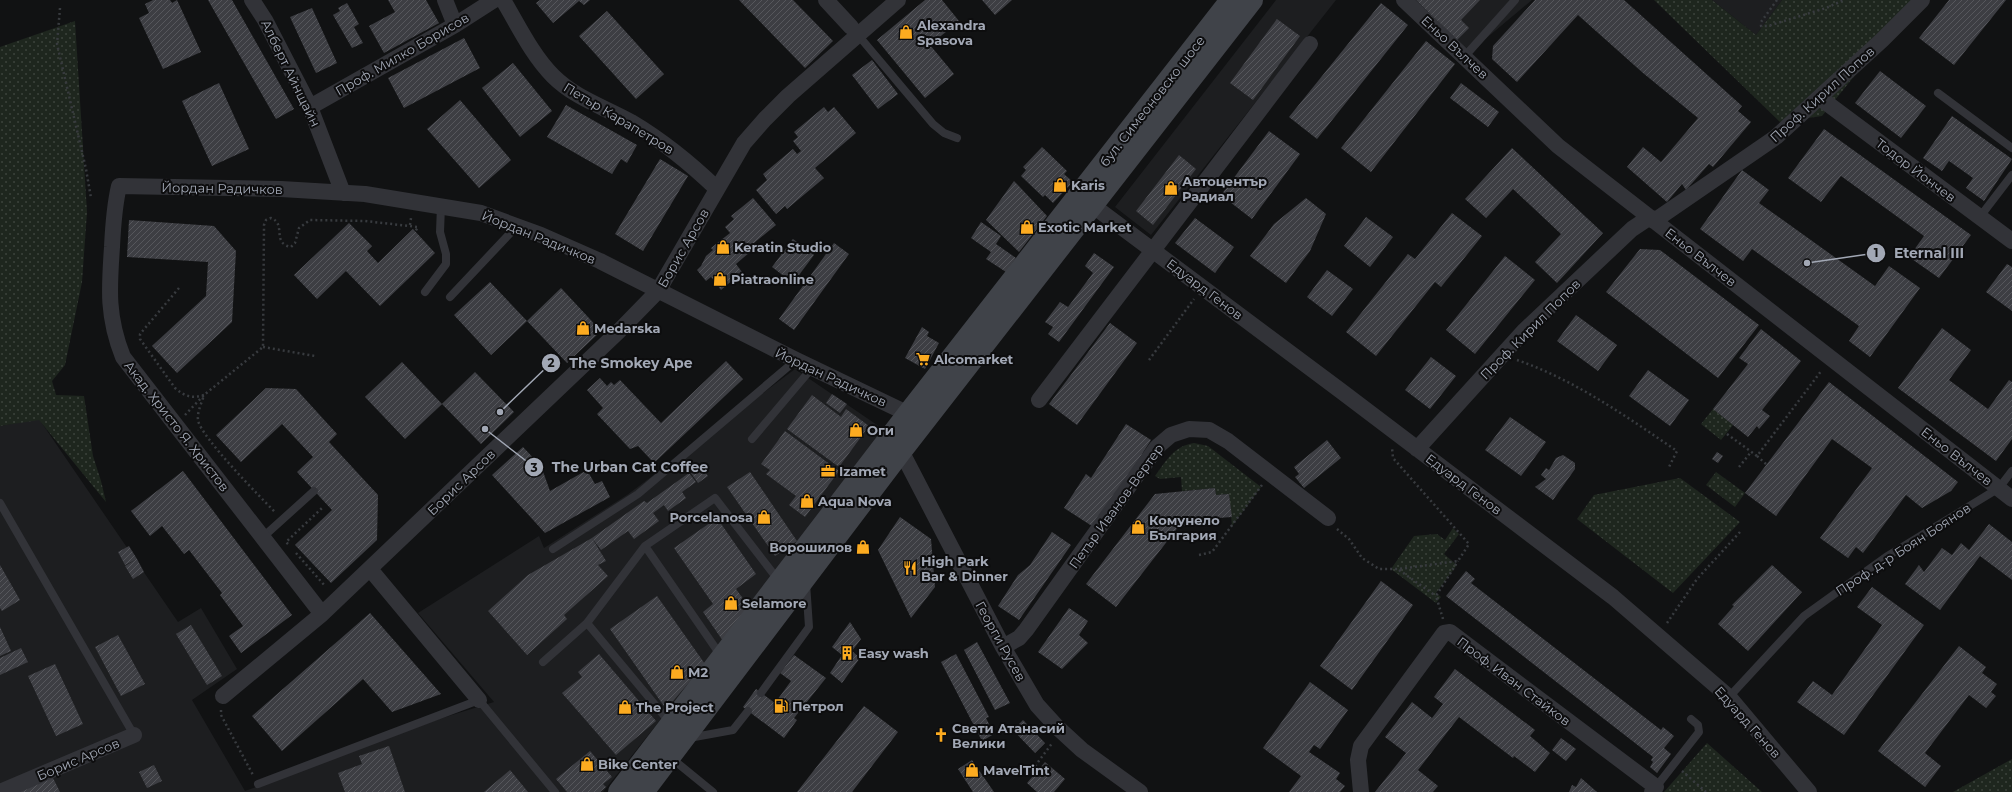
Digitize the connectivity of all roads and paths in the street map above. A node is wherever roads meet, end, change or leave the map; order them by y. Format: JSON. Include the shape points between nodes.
{"nodes":[{"id":1,"x":252,"y":0,"type":"edge"},
{"id":2,"x":445,"y":0,"type":"edge"},
{"id":3,"x":494,"y":0,"type":"edge"},
{"id":4,"x":503,"y":0,"type":"edge"},
{"id":5,"x":826,"y":0,"type":"edge"},
{"id":6,"x":898,"y":0,"type":"edge"},
{"id":7,"x":1231,"y":0,"type":"edge"},
{"id":8,"x":1252,"y":0,"type":"edge"},
{"id":9,"x":1404,"y":0,"type":"edge"},
{"id":10,"x":1515,"y":0,"type":"edge"},
{"id":11,"x":1777,"y":0,"type":"edge"},
{"id":12,"x":1844,"y":0,"type":"edge"},
{"id":13,"x":1922,"y":0,"type":"edge"},
{"id":14,"x":60,"y":8,"type":"dead end"},
{"id":15,"x":455,"y":25,"type":"junction"},
{"id":16,"x":855,"y":31,"type":"junction"},
{"id":17,"x":1310,"y":44,"type":"dead end"},
{"id":18,"x":1465,"y":56,"type":"junction"},
{"id":19,"x":1938,"y":93,"type":"dead end"},
{"id":20,"x":1820,"y":98,"type":"junction"},
{"id":21,"x":310,"y":107,"type":"junction"},
{"id":22,"x":957,"y":138,"type":"dead end"},
{"id":23,"x":2012,"y":148,"type":"edge"},
{"id":24,"x":2012,"y":175,"type":"edge"},
{"id":25,"x":119,"y":186,"type":"joint"},
{"id":26,"x":717,"y":188,"type":"junction"},
{"id":27,"x":343,"y":193,"type":"junction"},
{"id":28,"x":91,"y":198,"type":"dead end"},
{"id":29,"x":441,"y":206,"type":"junction"},
{"id":30,"x":1092,"y":206,"type":"junction"},
{"id":31,"x":412,"y":218,"type":"dead end"},
{"id":32,"x":1979,"y":218,"type":"junction"},
{"id":33,"x":1652,"y":219,"type":"junction"},
{"id":34,"x":410,"y":225,"type":"junction"},
{"id":35,"x":517,"y":226,"type":"junction"},
{"id":36,"x":415,"y":232,"type":"dead end"},
{"id":37,"x":2012,"y":241,"type":"edge"},
{"id":38,"x":1152,"y":249,"type":"junction"},
{"id":39,"x":180,"y":288,"type":"dead end"},
{"id":40,"x":1203,"y":288,"type":"junction"},
{"id":41,"x":658,"y":291,"type":"junction"},
{"id":42,"x":425,"y":292,"type":"dead end"},
{"id":43,"x":450,"y":297,"type":"dead end"},
{"id":44,"x":263,"y":348,"type":"junction"},
{"id":45,"x":1502,"y":354,"type":"junction"},
{"id":46,"x":315,"y":356,"type":"dead end"},
{"id":47,"x":1831,"y":358,"type":"junction"},
{"id":48,"x":796,"y":360,"type":"junction"},
{"id":49,"x":1149,"y":360,"type":"dead end"},
{"id":50,"x":812,"y":368,"type":"junction"},
{"id":51,"x":204,"y":395,"type":"junction"},
{"id":52,"x":1039,"y":400,"type":"dead end"},
{"id":53,"x":916,"y":418,"type":"junction"},
{"id":54,"x":174,"y":424,"type":"junction"},
{"id":55,"x":1727,"y":434,"type":"dead end"},
{"id":56,"x":1401,"y":436,"type":"junction"},
{"id":57,"x":752,"y":439,"type":"dead end"},
{"id":58,"x":896,"y":443,"type":"junction"},
{"id":59,"x":1417,"y":449,"type":"junction"},
{"id":60,"x":1751,"y":452,"type":"junction"},
{"id":61,"x":1757,"y":456,"type":"junction"},
{"id":62,"x":1766,"y":464,"type":"dead end"},
{"id":63,"x":1739,"y":467,"type":"dead end"},
{"id":64,"x":1668,"y":469,"type":"dead end"},
{"id":65,"x":2012,"y":471,"type":"edge"},
{"id":66,"x":1271,"y":474,"type":"junction"},
{"id":67,"x":1999,"y":488,"type":"junction"},
{"id":68,"x":314,"y":491,"type":"dead end"},
{"id":69,"x":2012,"y":499,"type":"edge"},
{"id":70,"x":0,"y":503,"type":"edge"},
{"id":71,"x":322,"y":508,"type":"dead end"},
{"id":72,"x":276,"y":513,"type":"dead end"},
{"id":73,"x":1328,"y":518,"type":"joint"},
{"id":74,"x":1740,"y":532,"type":"dead end"},
{"id":75,"x":263,"y":538,"type":"junction"},
{"id":76,"x":645,"y":546,"type":"junction"},
{"id":77,"x":291,"y":547,"type":"dead end"},
{"id":78,"x":553,"y":549,"type":"dead end"},
{"id":79,"x":295,"y":552,"type":"dead end"},
{"id":80,"x":1199,"y":555,"type":"dead end"},
{"id":81,"x":1458,"y":561,"type":"junction"},
{"id":82,"x":370,"y":569,"type":"junction"},
{"id":83,"x":1399,"y":569,"type":"junction"},
{"id":84,"x":806,"y":577,"type":"junction"},
{"id":85,"x":781,"y":583,"type":"junction"},
{"id":86,"x":325,"y":586,"type":"dead end"},
{"id":87,"x":1436,"y":596,"type":"junction"},
{"id":88,"x":322,"y":614,"type":"junction"},
{"id":89,"x":587,"y":623,"type":"junction"},
{"id":90,"x":1447,"y":632,"type":"junction"},
{"id":91,"x":1659,"y":636,"type":"junction"},
{"id":92,"x":1003,"y":647,"type":"junction"},
{"id":93,"x":723,"y":658,"type":"junction"},
{"id":94,"x":543,"y":662,"type":"dead end"},
{"id":95,"x":761,"y":693,"type":"dead end"},
{"id":96,"x":222,"y":696,"type":"joint"},
{"id":97,"x":1729,"y":697,"type":"junction"},
{"id":98,"x":480,"y":700,"type":"junction"},
{"id":99,"x":748,"y":711,"type":"dead end"},
{"id":100,"x":1691,"y":718,"type":"dead end"},
{"id":101,"x":1061,"y":731,"type":"junction"},
{"id":102,"x":134,"y":735,"type":"joint"},
{"id":103,"x":675,"y":740,"type":"junction"},
{"id":104,"x":1674,"y":764,"type":"junction"},
{"id":105,"x":1035,"y":766,"type":"dead end"},
{"id":106,"x":258,"y":784,"type":"joint"},
{"id":107,"x":1654,"y":790,"type":"edge"},
{"id":108,"x":0,"y":792,"type":"edge"},
{"id":109,"x":555,"y":792,"type":"edge"},
{"id":110,"x":619,"y":792,"type":"edge"},
{"id":111,"x":643,"y":792,"type":"edge"},
{"id":112,"x":713,"y":792,"type":"edge"},
{"id":113,"x":1140,"y":792,"type":"edge"},
{"id":114,"x":1361,"y":792,"type":"edge"},
{"id":115,"x":1706,"y":792,"type":"edge"},
{"id":116,"x":1809,"y":792,"type":"edge"}],
"edges":[{"from":1,"to":21,"type":"street","name":"Алберт Айнщайн"},
{"from":2,"to":15,"type":"street"},
{"from":3,"to":15,"type":"street","name":"Проф. Милко Борисов"},
{"from":4,"to":26,"type":"street","name":"Петър Карапетров","via":[[540,62],[553,76],[573,92],[667,145],[689,161]]},
{"from":5,"to":16,"type":"street"},
{"from":6,"to":16,"type":"street","name":"Борис Арсов"},
{"from":7,"to":53,"type":"main road","name":"бул. Симеоновско шосе"},
{"from":8,"to":30,"type":"main road","name":"бул. Симеоновско шосе"},
{"from":9,"to":18,"type":"street","name":"Еньо Вълчев"},
{"from":10,"to":18,"type":"lane"},
{"from":11,"to":12,"type":"path","via":[[1761,22],[1761,26],[1826,8]]},
{"from":13,"to":20,"type":"street","name":"Проф. Кирил Попов"},
{"from":14,"to":28,"type":"path","via":[[57,44]]},
{"from":15,"to":21,"type":"street","name":"Проф. Милко Борисов"},
{"from":16,"to":22,"type":"lane","via":[[933,124],[944,133]]},
{"from":16,"to":26,"type":"street","name":"Борис Арсов","via":[[765,119],[744,143]]},
{"from":17,"to":38,"type":"street"},
{"from":18,"to":33,"type":"street","name":"Еньо Вълчев","via":[[1558,146]]},
{"from":19,"to":23,"type":"lane"},
{"from":20,"to":32,"type":"street","name":"Тодор Йончев"},
{"from":20,"to":33,"type":"street","name":"Проф. Кирил Попов","via":[[1776,137]]},
{"from":21,"to":27,"type":"street","name":"Алберт Айнщайн"},
{"from":24,"to":32,"type":"lane"},
{"from":25,"to":27,"type":"street","name":"Йордан Радичков","via":[[281,189]]},
{"from":25,"to":54,"type":"street","name":"Акад. Христо Я. Христов","via":[[114,202],[109,293],[115,337],[123,357]]},
{"from":26,"to":41,"type":"street","name":"Борис Арсов"},
{"from":27,"to":29,"type":"street","name":"Йордан Радичков"},
{"from":29,"to":35,"type":"street","name":"Йордан Радичков","via":[[481,213]]},
{"from":29,"to":42,"type":"lane","via":[[440,232],[446,264]]},
{"from":30,"to":38,"type":"street","name":"Едуард Генов"},
{"from":30,"to":53,"type":"main road","name":"бул. Симеоновско шосе"},
{"from":31,"to":34,"type":"path"},
{"from":32,"to":37,"type":"street","name":"Тодор Йончев"},
{"from":33,"to":45,"type":"street","name":"Проф. Кирил Попов","via":[[1632,229]]},
{"from":33,"to":47,"type":"street","name":"Еньо Вълчев"},
{"from":34,"to":36,"type":"path","via":[[418,227]]},
{"from":34,"to":44,"type":"path","via":[[310,220],[299,228],[295,243],[291,247],[285,246],[281,241],[276,220],[266,220]]},
{"from":35,"to":41,"type":"street","name":"Йордан Радичков","via":[[600,261]]},
{"from":35,"to":43,"type":"lane"},
{"from":38,"to":40,"type":"street","name":"Едуард Генов"},
{"from":38,"to":52,"type":"street"},
{"from":39,"to":51,"type":"path","via":[[140,334],[140,339],[175,388],[188,397]]},
{"from":40,"to":49,"type":"path"},
{"from":40,"to":56,"type":"street","name":"Едуард Генов"},
{"from":41,"to":48,"type":"street","name":"Йордан Радичков"},
{"from":41,"to":82,"type":"street","name":"Борис Арсов","via":[[619,332]]},
{"from":44,"to":46,"type":"path"},
{"from":44,"to":51,"type":"path"},
{"from":45,"to":59,"type":"street","name":"Проф. Кирил Попов"},
{"from":45,"to":64,"type":"path","via":[[1527,363],[1582,390],[1677,451]]},
{"from":47,"to":61,"type":"path"},
{"from":47,"to":67,"type":"street","name":"Еньо Вълчев"},
{"from":48,"to":50,"type":"street","name":"Йордан Радичков"},
{"from":48,"to":78,"type":"lane","via":[[638,494]]},
{"from":50,"to":53,"type":"street","name":"Йордан Радичков"},
{"from":50,"to":57,"type":"lane"},
{"from":51,"to":54,"type":"path"},
{"from":51,"to":72,"type":"path","via":[[198,420],[202,430],[240,476]]},
{"from":53,"to":58,"type":"main road","name":"бул. Симеоновско шосе"},
{"from":54,"to":75,"type":"street","name":"Акад. Христо Я. Христов"},
{"from":55,"to":60,"type":"path"},
{"from":56,"to":59,"type":"street","name":"Едуард Генов"},
{"from":56,"to":81,"type":"path","via":[[1392,447],[1393,458],[1469,544]]},
{"from":58,"to":84,"type":"main road","name":"бул. Симеоновско шосе"},
{"from":58,"to":85,"type":"main road","name":"бул. Симеоновско шосе"},
{"from":58,"to":92,"type":"street","name":"Георги Русев"},
{"from":59,"to":91,"type":"street","name":"Едуард Генов","via":[[1607,593]]},
{"from":60,"to":61,"type":"path"},
{"from":60,"to":63,"type":"path"},
{"from":61,"to":62,"type":"path"},
{"from":65,"to":67,"type":"lane","name":"Проф. д-р Боян Боянов"},
{"from":66,"to":73,"type":"street","name":"Петър Иванов-Вертер"},
{"from":66,"to":80,"type":"path","via":[[1212,552]]},
{"from":66,"to":92,"type":"street","name":"Петър Иванов-Вертер","via":[[1228,440],[1209,430],[1189,429],[1171,435],[1157,447],[1026,630]]},
{"from":67,"to":69,"type":"street","name":"Еньо Вълчев"},
{"from":67,"to":97,"type":"lane","name":"Проф. д-р Боян Боянов","via":[[1886,557],[1804,616]]},
{"from":68,"to":75,"type":"lane"},
{"from":70,"to":102,"type":"lane"},
{"from":71,"to":77,"type":"path","via":[[286,542]]},
{"from":73,"to":83,"type":"path","via":[[1349,539],[1362,558],[1379,569]]},
{"from":74,"to":91,"type":"path","via":[[1697,579]]},
{"from":75,"to":88,"type":"street","name":"Акад. Христо Я. Христов"},
{"from":76,"to":85,"type":"lane","via":[[715,498]]},
{"from":76,"to":89,"type":"lane"},
{"from":76,"to":93,"type":"lane"},
{"from":79,"to":86,"type":"path"},
{"from":81,"to":83,"type":"path"},
{"from":81,"to":87,"type":"path"},
{"from":82,"to":88,"type":"street","name":"Борис Арсов"},
{"from":82,"to":98,"type":"street"},
{"from":83,"to":87,"type":"path"},
{"from":84,"to":95,"type":"lane","via":[[809,627]]},
{"from":84,"to":103,"type":"main road","name":"бул. Симеоновско шосе"},
{"from":85,"to":93,"type":"main road","name":"бул. Симеоновско шосе"},
{"from":87,"to":90,"type":"path"},
{"from":88,"to":96,"type":"street","name":"Борис Арсов"},
{"from":89,"to":94,"type":"lane"},
{"from":89,"to":103,"type":"lane"},
{"from":90,"to":107,"type":"street","name":"Проф. Иван Стайков"},
{"from":90,"to":114,"type":"street","name":"Проф. Иван Стайков","via":[[1361,746],[1358,760]]},
{"from":91,"to":97,"type":"street","name":"Едуард Генов"},
{"from":92,"to":101,"type":"street","name":"Георги Русев","via":[[1037,705]]},
{"from":93,"to":103,"type":"main road","name":"бул. Симеоновско шосе"},
{"from":96,"to":106,"type":"path","via":[[221,715]]},
{"from":97,"to":116,"type":"street","name":"Едуард Генов"},
{"from":98,"to":106,"type":"lane"},
{"from":98,"to":109,"type":"lane"},
{"from":99,"to":103,"type":"lane","via":[[733,730]]},
{"from":100,"to":104,"type":"lane","via":[[1698,725],[1699,732]]},
{"from":101,"to":105,"type":"path"},
{"from":101,"to":113,"type":"street","name":"Георги Русев","via":[[1082,750]]},
{"from":102,"to":108,"type":"street","name":"Борис Арсов"},
{"from":103,"to":110,"type":"main road","name":"бул. Симеоновско шосе"},
{"from":103,"to":111,"type":"main road","name":"бул. Симеоновско шосе"},
{"from":103,"to":112,"type":"lane"},
{"from":104,"to":107,"type":"lane"},
{"from":104,"to":115,"type":"path"}]}
